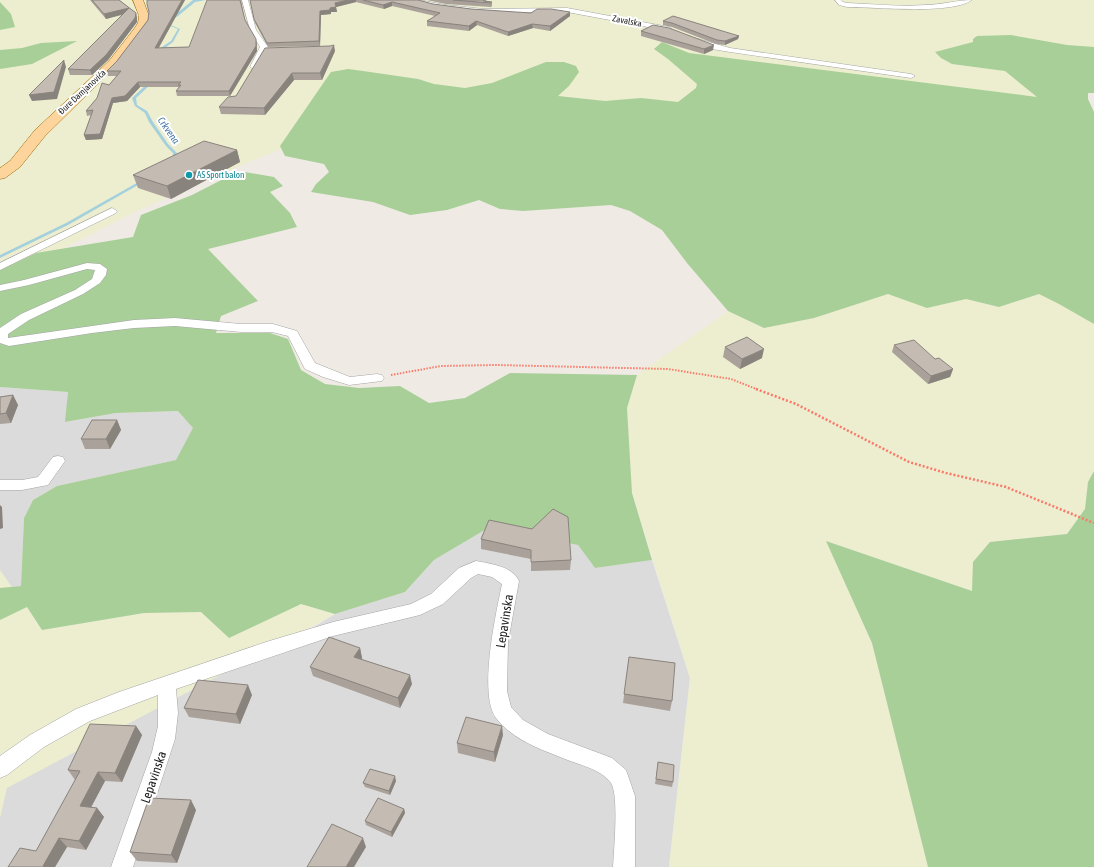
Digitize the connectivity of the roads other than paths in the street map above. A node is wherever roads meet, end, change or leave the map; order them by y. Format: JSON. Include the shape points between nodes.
{"nodes":[{"id":1,"x":138,"y":0,"type":"edge"},
{"id":2,"x":245,"y":0,"type":"edge"},
{"id":3,"x":412,"y":0,"type":"edge"},
{"id":4,"x":838,"y":0,"type":"edge"},
{"id":5,"x":969,"y":0,"type":"edge"},
{"id":6,"x":675,"y":31,"type":"edge"},
{"id":7,"x":686,"y":36,"type":"edge"},
{"id":8,"x":248,"y":76,"type":"edge"},
{"id":9,"x":910,"y":76,"type":"dead end"},
{"id":10,"x":0,"y":175,"type":"edge"},
{"id":11,"x":112,"y":211,"type":"dead end"},
{"id":12,"x":0,"y":267,"type":"edge"},
{"id":13,"x":0,"y":288,"type":"edge"},
{"id":14,"x":377,"y":378,"type":"road end"},
{"id":15,"x":58,"y":461,"type":"dead end"},
{"id":16,"x":0,"y":485,"type":"edge"},
{"id":17,"x":166,"y":684,"type":"junction"},
{"id":18,"x":0,"y":768,"type":"edge"},
{"id":19,"x":122,"y":867,"type":"edge"},
{"id":20,"x":624,"y":867,"type":"edge"}],
"edges":[{"from":1,"to":10,"type":"main road","name":"Đure Damjanovića","via":[[144,16],[143,23],[113,64],[40,134],[15,164]]},
{"from":2,"to":8,"type":"street","via":[[253,30],[267,51]]},
{"from":3,"to":6,"type":"street","name":"Zavalska","via":[[477,10],[567,10]]},
{"from":4,"to":5,"type":"street","via":[[841,4],[847,5],[931,7]]},
{"from":7,"to":9,"type":"street","via":[[730,50]]},
{"from":11,"to":12,"type":"street"},
{"from":13,"to":14,"type":"street","via":[[87,266],[101,269],[96,282],[25,317],[2,332],[3,340],[9,342],[134,324],[175,322],[273,328],[293,334],[310,366],[349,381]]},
{"from":15,"to":16,"type":"street","via":[[43,481],[22,485]]},
{"from":17,"to":18,"type":"street","name":"Lepavinska","via":[[83,715],[37,741]]},
{"from":17,"to":19,"type":"street","name":"Lepavinska","via":[[170,710],[168,730]]},
{"from":17,"to":20,"type":"street","name":"Lepavinska","via":[[333,629],[414,610],[437,599],[465,573],[476,567],[497,572],[511,581],[499,642],[498,691],[502,710],[516,726],[542,741],[605,765],[619,777],[625,796]]}]}
